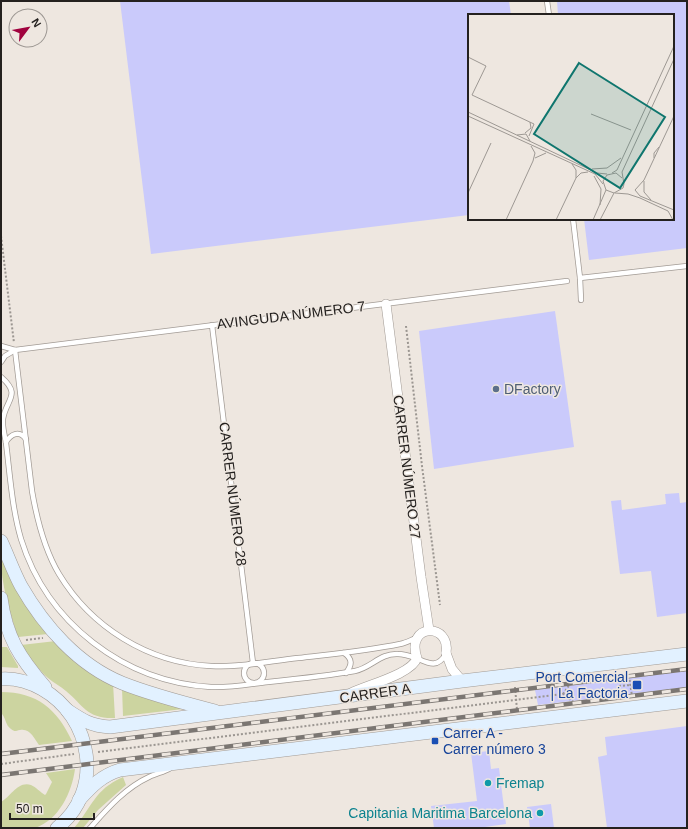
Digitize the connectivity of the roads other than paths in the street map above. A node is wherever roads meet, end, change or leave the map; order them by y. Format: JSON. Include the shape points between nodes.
{"nodes":[{"id":1,"x":547,"y":1,"type":"edge"},
{"id":2,"x":548,"y":14,"type":"edge"},
{"id":3,"x":573,"y":220,"type":"edge"},
{"id":4,"x":687,"y":266,"type":"edge"},
{"id":5,"x":580,"y":278,"type":"junction"},
{"id":6,"x":567,"y":281,"type":"dead end"},
{"id":7,"x":581,"y":300,"type":"dead end"},
{"id":8,"x":386,"y":304,"type":"junction"},
{"id":9,"x":212,"y":325,"type":"junction"},
{"id":10,"x":1,"y":346,"type":"edge"},
{"id":11,"x":15,"y":350,"type":"junction"},
{"id":12,"x":1,"y":362,"type":"edge"},
{"id":13,"x":1,"y":377,"type":"edge"},
{"id":14,"x":26,"y":439,"type":"junction"},
{"id":15,"x":6,"y":442,"type":"junction"},
{"id":16,"x":1,"y":541,"type":"edge"},
{"id":17,"x":1,"y":598,"type":"edge"},
{"id":18,"x":429,"y":630,"type":"junction"},
{"id":19,"x":416,"y":638,"type":"junction"},
{"id":20,"x":344,"y":653,"type":"junction"},
{"id":21,"x":446,"y":653,"type":"junction"},
{"id":22,"x":687,"y":654,"type":"edge"},
{"id":23,"x":417,"y":658,"type":"junction"},
{"id":24,"x":253,"y":663,"type":"junction"},
{"id":25,"x":346,"y":673,"type":"junction"},
{"id":26,"x":1,"y":679,"type":"edge"},
{"id":27,"x":462,"y":681,"type":"junction"},
{"id":28,"x":256,"y":684,"type":"junction"},
{"id":29,"x":50,"y":693,"type":"junction"},
{"id":30,"x":339,"y":698,"type":"junction"},
{"id":31,"x":687,"y":701,"type":"edge"},
{"id":32,"x":67,"y":710,"type":"junction"},
{"id":33,"x":223,"y":712,"type":"junction"},
{"id":34,"x":186,"y":763,"type":"junction"},
{"id":35,"x":79,"y":800,"type":"junction"},
{"id":36,"x":58,"y":827,"type":"edge"},
{"id":37,"x":90,"y":828,"type":"edge"}],
"edges":[{"from":1,"to":2,"type":"lane"},
{"from":3,"to":5,"type":"lane"},
{"from":4,"to":5,"type":"lane"},
{"from":5,"to":7,"type":"lane"},
{"from":6,"to":8,"type":"lane","name":"AVINGUDA NÚMERO 7"},
{"from":8,"to":9,"type":"lane","name":"AVINGUDA NÚMERO 7"},
{"from":8,"to":18,"type":"street","name":"CARRER NÚMERO 27"},
{"from":9,"to":11,"type":"lane","name":"AVINGUDA NÚMERO 7"},
{"from":9,"to":24,"type":"lane","name":"CARRER NÚMERO 28"},
{"from":10,"to":11,"type":"lane","name":"AVINGUDA NÚMERO 7"},
{"from":11,"to":12,"type":"lane"},
{"from":11,"to":14,"type":"lane"},
{"from":13,"to":15,"type":"lane","via":[[11,387],[12,394],[3,421]]},
{"from":14,"to":15,"type":"lane","via":[[22,434],[18,434],[12,435]]},
{"from":14,"to":24,"type":"lane","via":[[35,508],[45,543],[59,573],[83,606],[122,638],[166,658],[210,666]]},
{"from":15,"to":28,"type":"lane","via":[[14,506],[22,540],[34,570],[53,602],[86,638],[119,661],[165,679],[212,687]]},
{"from":16,"to":33,"type":"main road","via":[[20,585],[40,616],[80,657],[122,682],[182,702]]},
{"from":17,"to":29,"type":"main road","via":[[12,642],[27,666]]},
{"from":18,"to":19,"type":"street"},
{"from":18,"to":21,"type":"street","via":[[436,631],[444,638]]},
{"from":19,"to":20,"type":"lane","via":[[401,644]]},
{"from":19,"to":23,"type":"street","via":[[414,649]]},
{"from":20,"to":24,"type":"lane"},
{"from":20,"to":25,"type":"lane","via":[[351,661]]},
{"from":21,"to":23,"type":"lane","via":[[440,661],[430,664]]},
{"from":21,"to":27,"type":"street","via":[[452,669]]},
{"from":22,"to":27,"type":"main road","name":"CARRER A"},
{"from":23,"to":25,"type":"lane","via":[[386,655],[361,670]]},
{"from":23,"to":30,"type":"street","via":[[409,669]]},
{"from":24,"to":28,"type":"lane","via":[[247,666],[244,673],[246,680]]},
{"from":24,"to":28,"type":"lane","via":[[262,666],[265,672],[262,681]]},
{"from":25,"to":28,"type":"lane"},
{"from":26,"to":29,"type":"main road","via":[[20,680]]},
{"from":27,"to":30,"type":"main road","name":"CARRER A"},
{"from":29,"to":32,"type":"main road"},
{"from":30,"to":33,"type":"main road","name":"CARRER A"},
{"from":31,"to":34,"type":"main road"},
{"from":32,"to":33,"type":"main road","name":"CARRER A","via":[[98,727]]},
{"from":32,"to":35,"type":"main road","via":[[80,730],[86,752],[87,774]]},
{"from":34,"to":35,"type":"main road","via":[[113,772],[98,781]]},
{"from":34,"to":37,"type":"lane","via":[[148,777],[133,787],[115,801]]},
{"from":35,"to":36,"type":"main road"}]}
